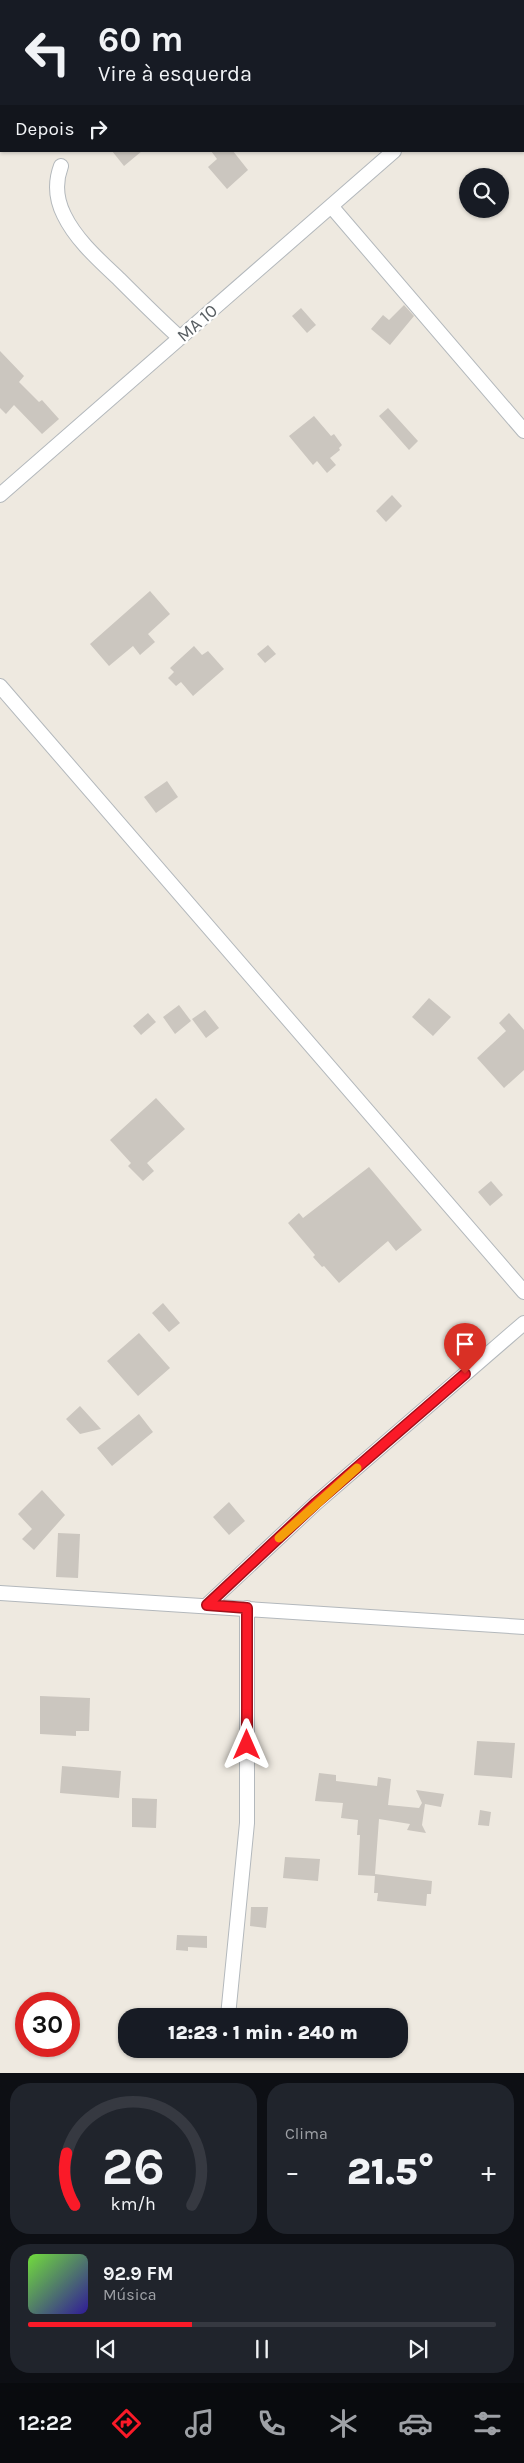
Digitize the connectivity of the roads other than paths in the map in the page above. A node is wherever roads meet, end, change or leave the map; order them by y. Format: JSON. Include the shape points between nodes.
{"nodes":[{"id":1,"x":393,"y":152,"type":"edge"},
{"id":2,"x":61,"y":166,"type":"dead end"},
{"id":3,"x":331,"y":206,"type":"junction"},
{"id":4,"x":180,"y":338,"type":"junction"},
{"id":5,"x":524,"y":431,"type":"edge"},
{"id":6,"x":0,"y":495,"type":"edge"},
{"id":7,"x":0,"y":686,"type":"edge"},
{"id":8,"x":524,"y":1292,"type":"edge"},
{"id":9,"x":524,"y":1322,"type":"edge"},
{"id":10,"x":0,"y":1593,"type":"edge"},
{"id":11,"x":207,"y":1605,"type":"junction"},
{"id":12,"x":247,"y":1608,"type":"junction"},
{"id":13,"x":524,"y":1627,"type":"edge"},
{"id":14,"x":229,"y":2008,"type":"edge"}],
"edges":[{"from":1,"to":3,"type":"street","name":"MA 10"},
{"from":2,"to":4,"type":"street","via":[[57,177],[58,197],[72,229],[98,259]]},
{"from":3,"to":4,"type":"street","name":"MA 10"},
{"from":3,"to":5,"type":"street"},
{"from":4,"to":6,"type":"street","name":"MA 10"},
{"from":7,"to":8,"type":"street"},
{"from":9,"to":11,"type":"street","via":[[316,1503]]},
{"from":10,"to":11,"type":"street"},
{"from":11,"to":12,"type":"street"},
{"from":12,"to":13,"type":"street"},
{"from":12,"to":14,"type":"street","via":[[247,1823]]}]}
